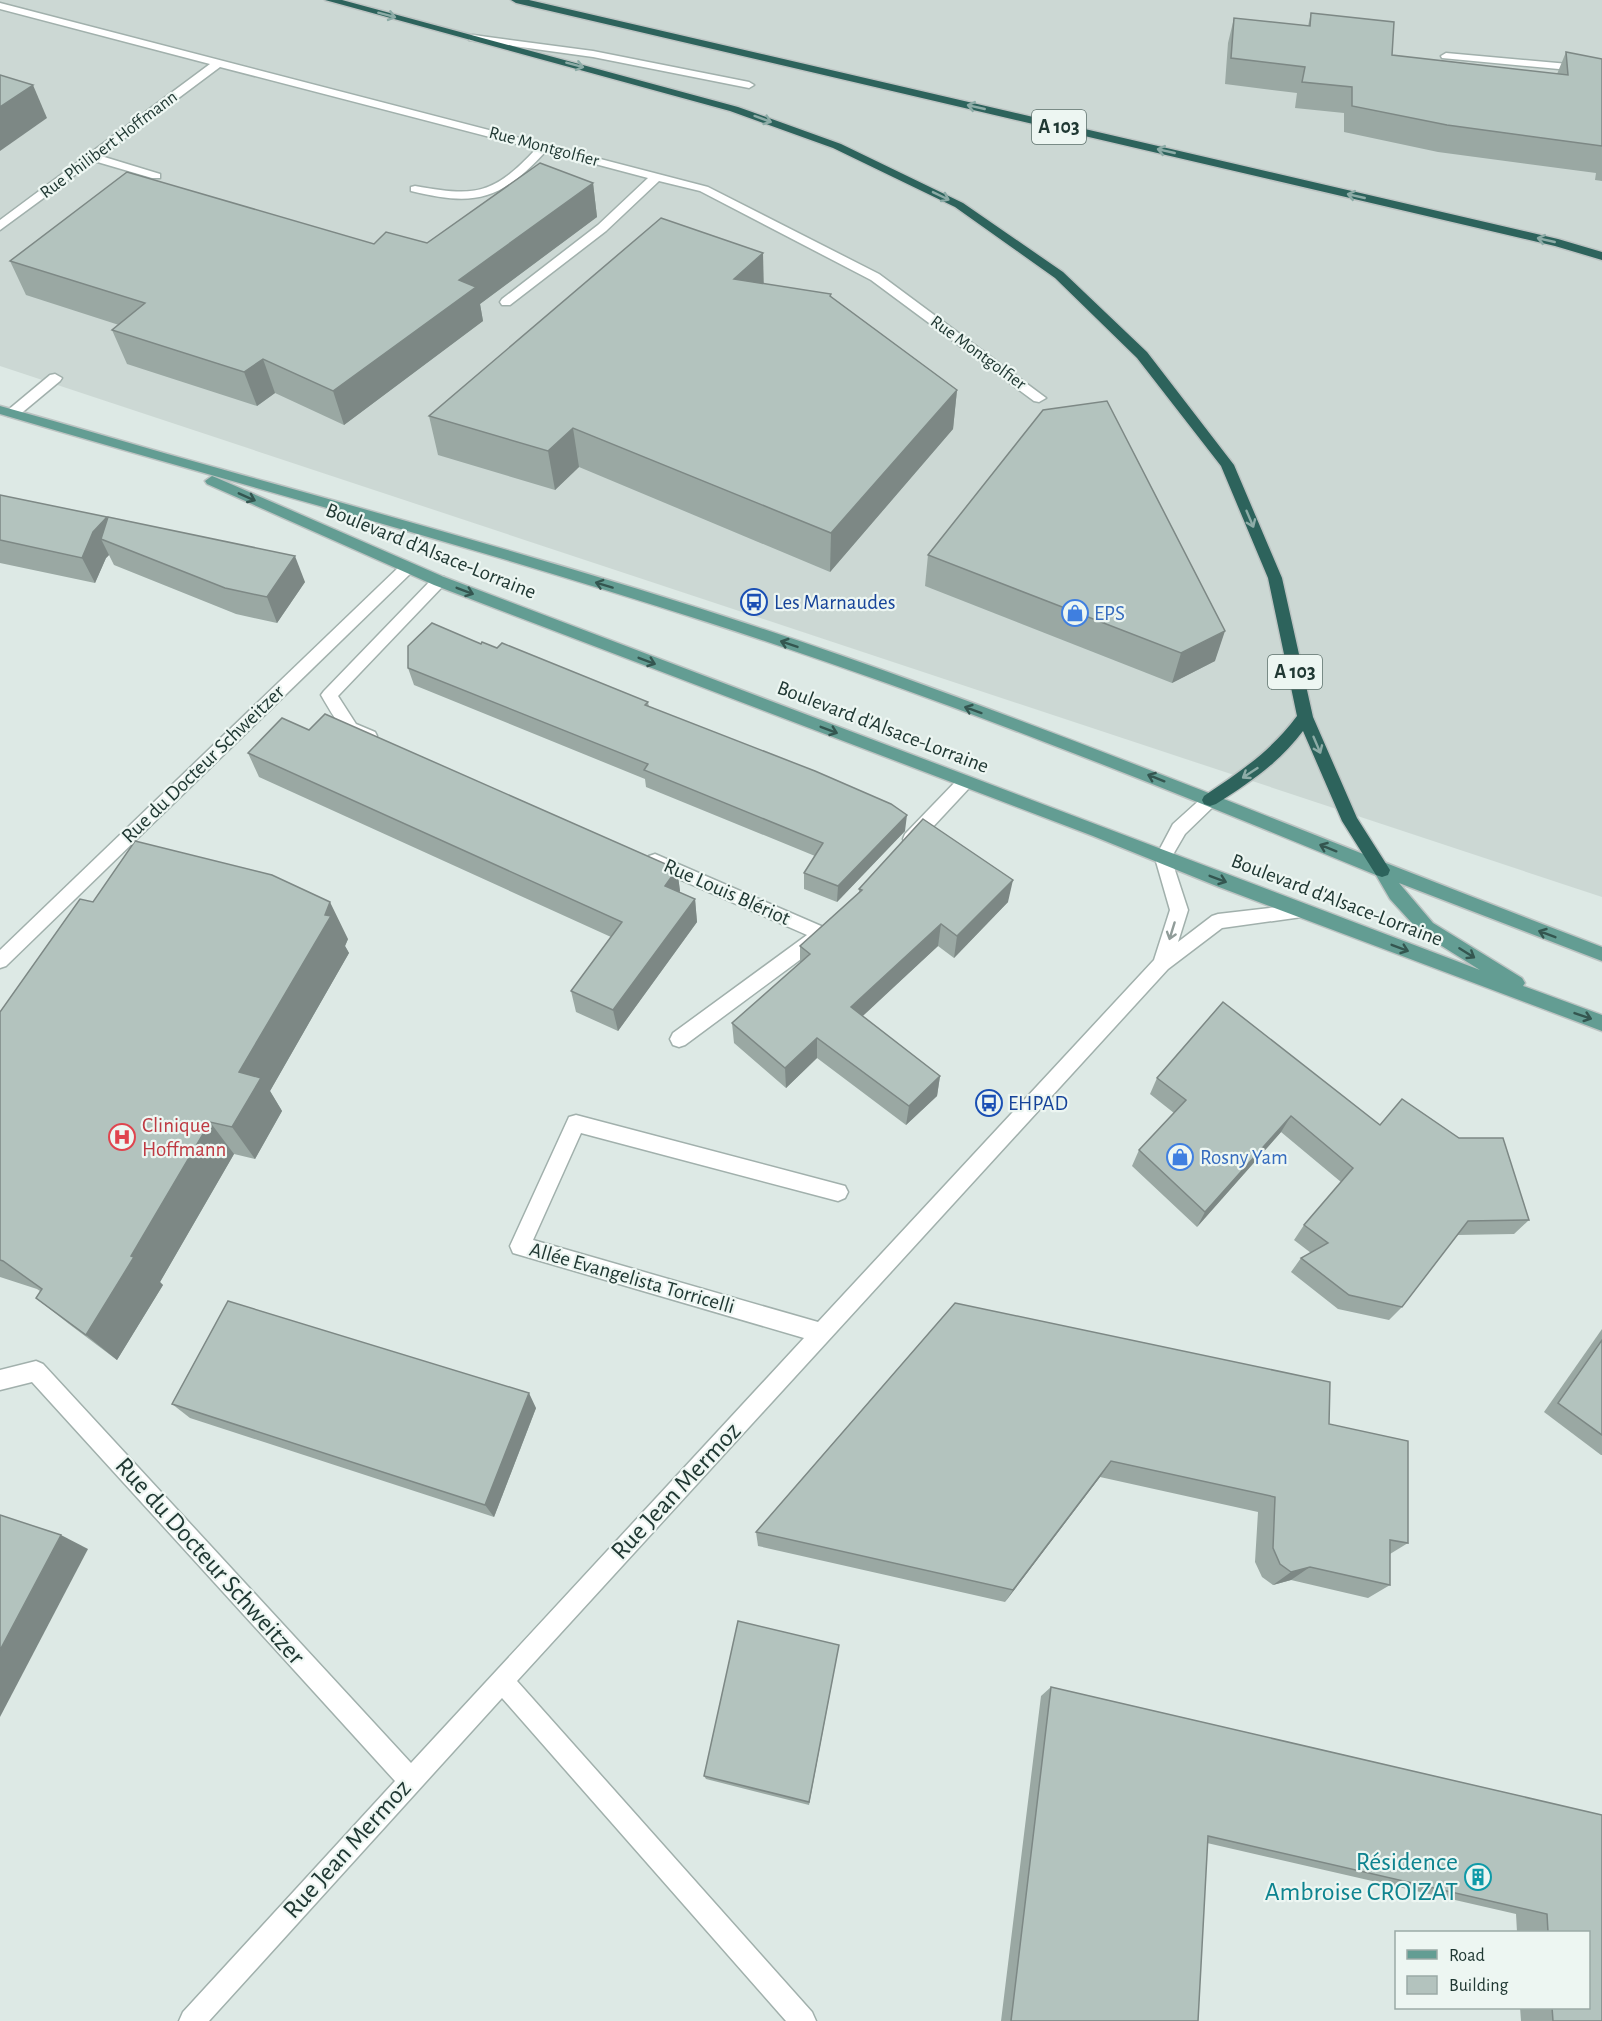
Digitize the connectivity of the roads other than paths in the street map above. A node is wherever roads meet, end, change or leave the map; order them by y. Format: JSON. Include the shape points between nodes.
{"nodes":[{"id":1,"x":330,"y":0,"type":"edge"},
{"id":2,"x":516,"y":0,"type":"edge"},
{"id":3,"x":0,"y":6,"type":"edge"},
{"id":4,"x":473,"y":38,"type":"junction"},
{"id":5,"x":1446,"y":56,"type":"dead end"},
{"id":6,"x":217,"y":64,"type":"junction"},
{"id":7,"x":1602,"y":70,"type":"edge"},
{"id":8,"x":748,"y":85,"type":"dead end"},
{"id":9,"x":544,"y":147,"type":"junction"},
{"id":10,"x":93,"y":157,"type":"junction"},
{"id":11,"x":156,"y":176,"type":"dead end"},
{"id":12,"x":656,"y":177,"type":"junction"},
{"id":13,"x":415,"y":189,"type":"dead end"},
{"id":14,"x":0,"y":226,"type":"edge"},
{"id":15,"x":1602,"y":256,"type":"edge"},
{"id":16,"x":506,"y":302,"type":"dead end"},
{"id":17,"x":55,"y":378,"type":"dead end"},
{"id":18,"x":1039,"y":398,"type":"dead end"},
{"id":19,"x":7,"y":411,"type":"edge"},
{"id":20,"x":156,"y":456,"type":"junction"},
{"id":21,"x":407,"y":568,"type":"junction"},
{"id":22,"x":439,"y":581,"type":"junction"},
{"id":23,"x":1305,"y":717,"type":"junction"},
{"id":24,"x":383,"y":742,"type":"edge"},
{"id":25,"x":965,"y":782,"type":"junction"},
{"id":26,"x":1210,"y":800,"type":"junction"},
{"id":27,"x":902,"y":849,"type":"edge"},
{"id":28,"x":636,"y":852,"type":"edge"},
{"id":29,"x":1163,"y":858,"type":"junction"},
{"id":30,"x":1382,"y":870,"type":"junction"},
{"id":31,"x":1303,"y":911,"type":"junction"},
{"id":32,"x":1602,"y":954,"type":"edge"},
{"id":33,"x":0,"y":961,"type":"edge"},
{"id":34,"x":1162,"y":964,"type":"junction"},
{"id":35,"x":1551,"y":1004,"type":"junction"},
{"id":36,"x":1602,"y":1023,"type":"edge"},
{"id":37,"x":679,"y":1039,"type":"dead end"},
{"id":38,"x":838,"y":1192,"type":"dead end"},
{"id":39,"x":822,"y":1333,"type":"junction"},
{"id":40,"x":0,"y":1380,"type":"edge"},
{"id":41,"x":501,"y":1680,"type":"junction"},
{"id":42,"x":410,"y":1779,"type":"junction"},
{"id":43,"x":192,"y":2021,"type":"edge"},
{"id":44,"x":803,"y":2021,"type":"edge"}],
"edges":[{"from":1,"to":4,"type":"highway","number":"A 103","one_way":true},
{"from":15,"to":2,"type":"highway","number":"A 103","one_way":true},
{"from":3,"to":6,"type":"street","name":"Rue Montgolfier"},
{"from":4,"to":8,"type":"street","via":[[593,54]]},
{"from":4,"to":23,"type":"highway","number":"A 103","one_way":true,"via":[[734,109],[837,146],[959,205],[1059,275],[1142,356],[1227,465],[1275,578]]},
{"from":5,"to":7,"type":"street"},
{"from":6,"to":9,"type":"street","name":"Rue Montgolfier"},
{"from":6,"to":10,"type":"street","name":"Rue Philibert Hoffmann"},
{"from":9,"to":12,"type":"street","name":"Rue Montgolfier"},
{"from":9,"to":13,"type":"street","via":[[513,180],[493,191],[472,196]]},
{"from":10,"to":11,"type":"street"},
{"from":10,"to":14,"type":"street","name":"Rue Philibert Hoffmann"},
{"from":12,"to":16,"type":"street","via":[[602,228]]},
{"from":12,"to":18,"type":"street","name":"Rue Montgolfier","via":[[704,189],[875,277]]},
{"from":17,"to":19,"type":"street"},
{"from":19,"to":20,"type":"main road","name":"Boulevard d'Alsace-Lorraine"},
{"from":20,"to":21,"type":"main road","name":"Boulevard d'Alsace-Lorraine","one_way":true},
{"from":26,"to":20,"type":"main road","name":"Boulevard d'Alsace-Lorraine","one_way":true,"via":[[834,659],[712,618],[443,536]]},
{"from":21,"to":22,"type":"main road","name":"Boulevard d'Alsace-Lorraine"},
{"from":21,"to":33,"type":"street","name":"Rue du Docteur Schweitzer"},
{"from":22,"to":24,"type":"street","via":[[329,694],[350,728]]},
{"from":22,"to":25,"type":"main road","name":"Boulevard d'Alsace-Lorraine","one_way":true},
{"from":23,"to":26,"type":"highway","one_way":true,"via":[[1284,745],[1257,769]]},
{"from":23,"to":30,"type":"highway","number":"A 103","one_way":true,"via":[[1350,821]]},
{"from":25,"to":27,"type":"street"},
{"from":25,"to":29,"type":"main road","name":"Boulevard d'Alsace-Lorraine"},
{"from":26,"to":29,"type":"street","via":[[1179,829]]},
{"from":30,"to":26,"type":"main road","name":"Boulevard d'Alsace-Lorraine","one_way":true},
{"from":28,"to":37,"type":"street","name":"Rue Louis Blériot","via":[[826,930]]},
{"from":29,"to":31,"type":"main road","name":"Boulevard d'Alsace-Lorraine","one_way":true},
{"from":29,"to":34,"type":"street","name":"Rue Jean Mermoz","one_way":true,"via":[[1179,910]]},
{"from":32,"to":30,"type":"main road","name":"Boulevard d'Alsace-Lorraine","one_way":true},
{"from":30,"to":35,"type":"main road","one_way":true,"via":[[1396,894],[1427,928]]},
{"from":31,"to":34,"type":"street","name":"Rue Jean Mermoz","via":[[1218,921]]},
{"from":31,"to":35,"type":"main road","name":"Boulevard d'Alsace-Lorraine","one_way":true},
{"from":34,"to":39,"type":"street","name":"Rue Jean Mermoz"},
{"from":35,"to":36,"type":"main road","name":"Boulevard d'Alsace-Lorraine","one_way":true},
{"from":38,"to":39,"type":"street","name":"Allée Evangelista Torricelli","via":[[576,1123],[520,1246]]},
{"from":39,"to":41,"type":"street","name":"Rue Jean Mermoz"},
{"from":40,"to":42,"type":"street","name":"Rue du Docteur Schweitzer","via":[[36,1371]]},
{"from":41,"to":42,"type":"street","name":"Rue Jean Mermoz"},
{"from":41,"to":44,"type":"street"},
{"from":42,"to":43,"type":"street","name":"Rue Jean Mermoz"}]}
